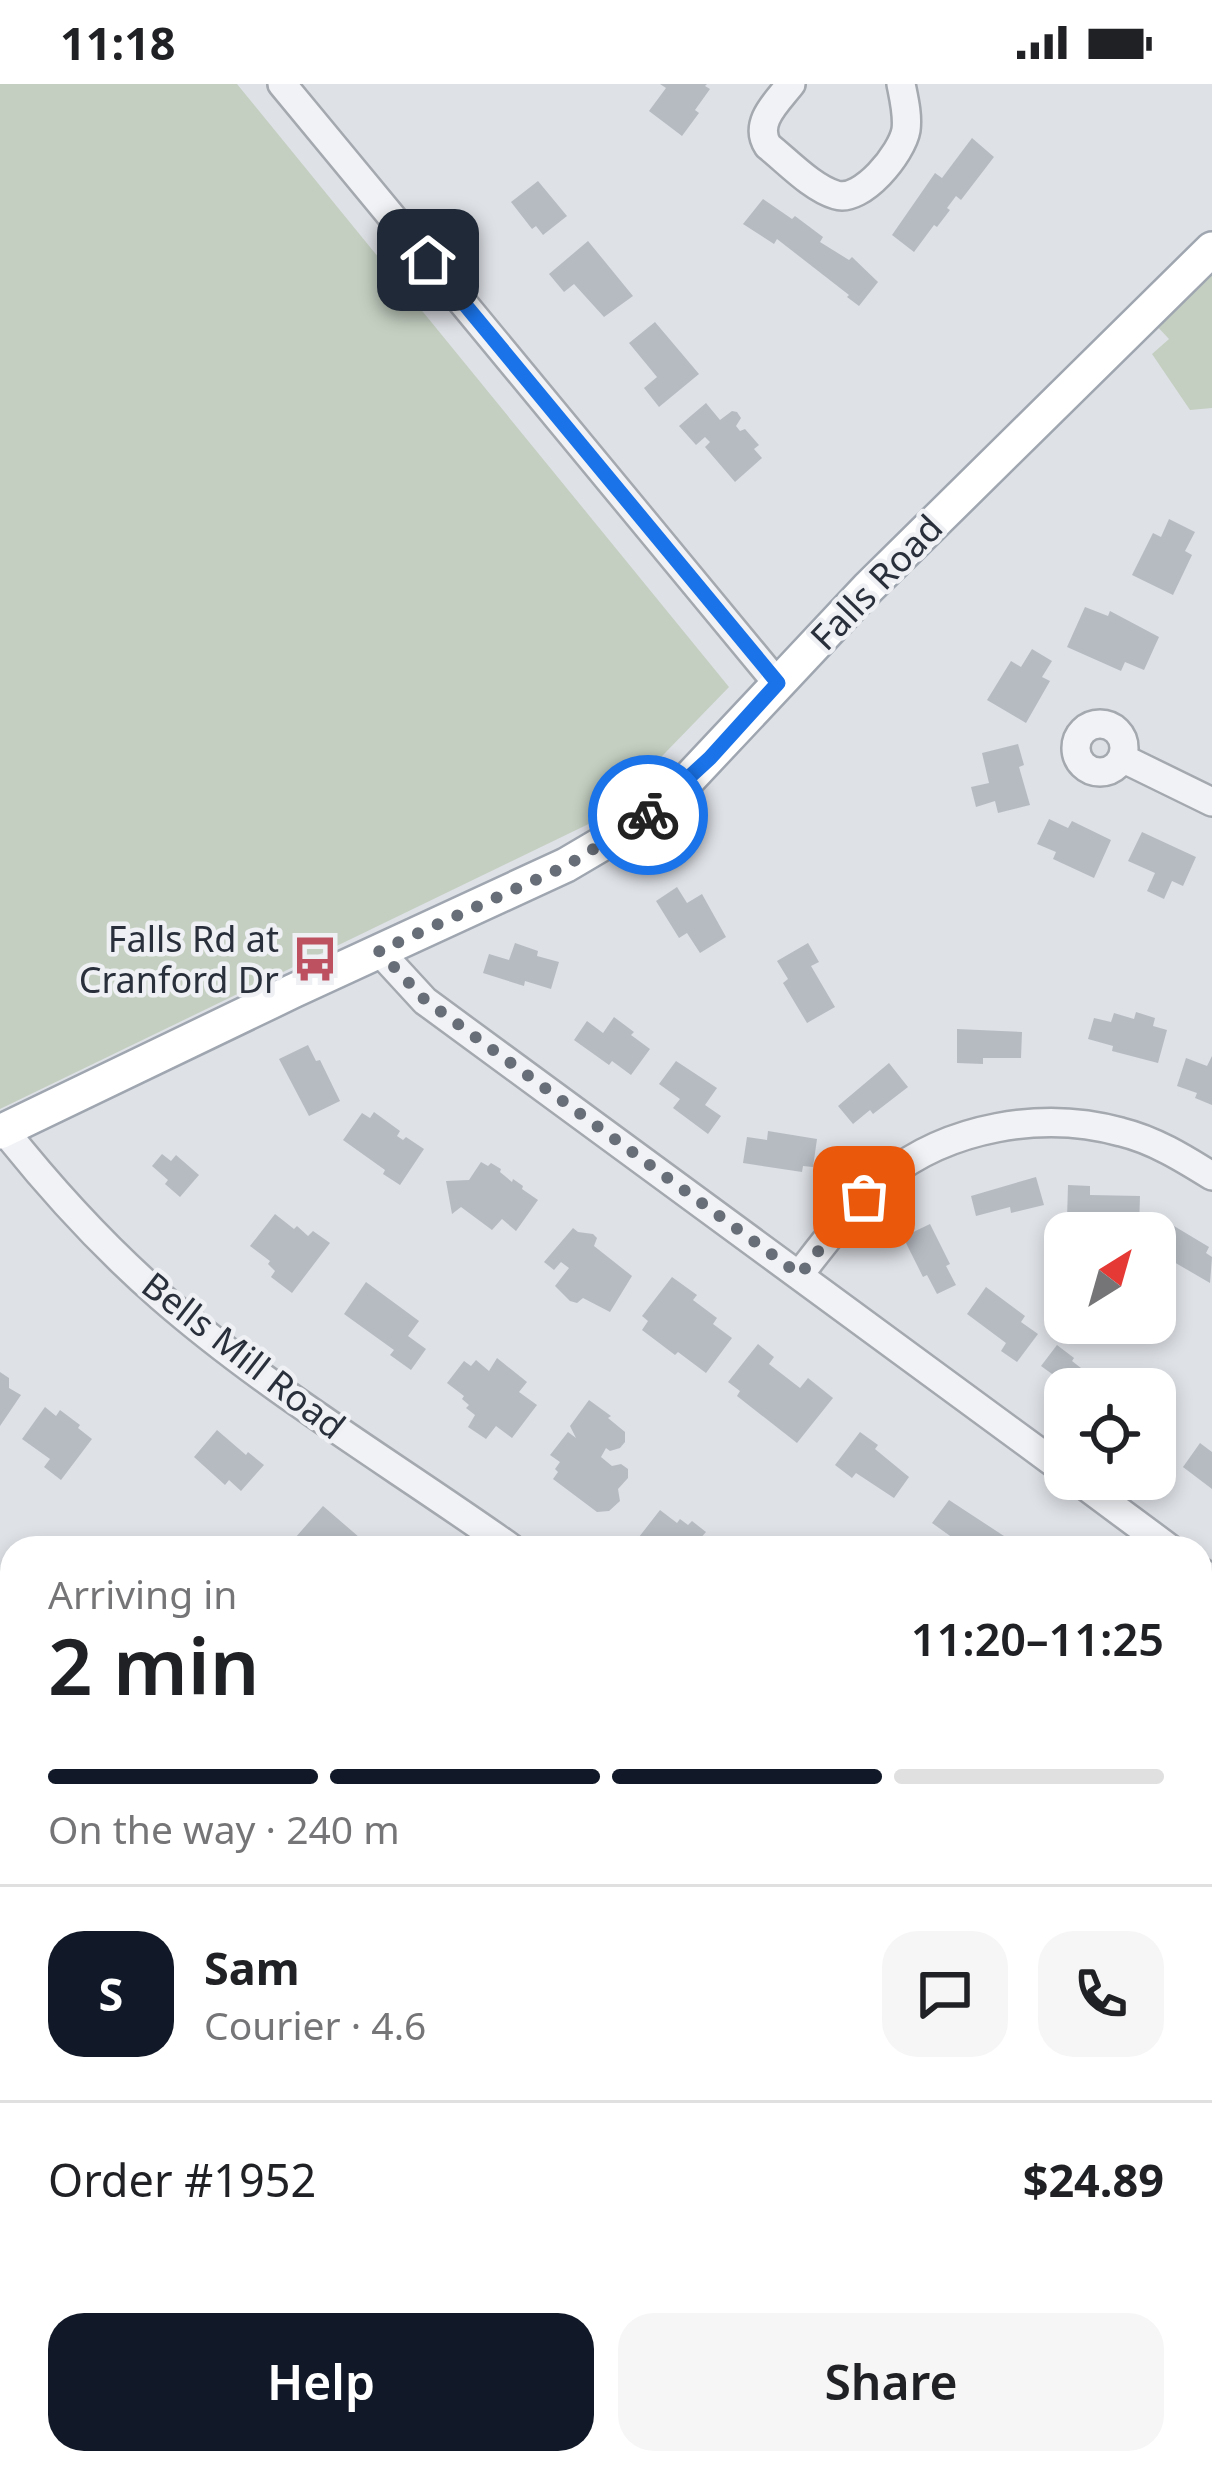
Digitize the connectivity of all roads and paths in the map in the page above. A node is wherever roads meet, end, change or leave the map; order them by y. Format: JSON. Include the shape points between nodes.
{"nodes":[{"id":1,"x":282,"y":84,"type":"edge"},
{"id":2,"x":790,"y":84,"type":"edge"},
{"id":3,"x":901,"y":84,"type":"edge"},
{"id":4,"x":1212,"y":249,"type":"edge"},
{"id":5,"x":778,"y":683,"type":"junction"},
{"id":6,"x":1122,"y":758,"type":"dead end"},
{"id":7,"x":1212,"y":802,"type":"edge"},
{"id":8,"x":379,"y":951,"type":"junction"},
{"id":9,"x":2,"y":1131,"type":"edge"},
{"id":10,"x":1212,"y":1176,"type":"edge"},
{"id":11,"x":800,"y":1275,"type":"junction"},
{"id":12,"x":1044,"y":1455,"type":"edge"},
{"id":13,"x":1104,"y":1500,"type":"edge"},
{"id":14,"x":494,"y":1536,"type":"edge"},
{"id":15,"x":1153,"y":1536,"type":"edge"}],
"edges":[{"from":1,"to":5,"type":"street"},
{"from":2,"to":3,"type":"street","via":[[762,137],[817,184],[850,196],[900,149],[907,117]]},
{"from":4,"to":5,"type":"main road","name":"Falls Road"},
{"from":5,"to":8,"type":"main road","name":"Falls Road","via":[[639,822],[566,866]]},
{"from":6,"to":7,"type":"street"},
{"from":8,"to":9,"type":"main road","name":"Falls Road"},
{"from":8,"to":11,"type":"street","via":[[425,1000]]},
{"from":9,"to":14,"type":"street","name":"Bells Mill Road","via":[[160,1296]]},
{"from":10,"to":11,"type":"street","via":[[1156,1144],[1086,1124],[988,1130],[888,1176]]},
{"from":11,"to":12,"type":"street"},
{"from":13,"to":15,"type":"street"}]}
